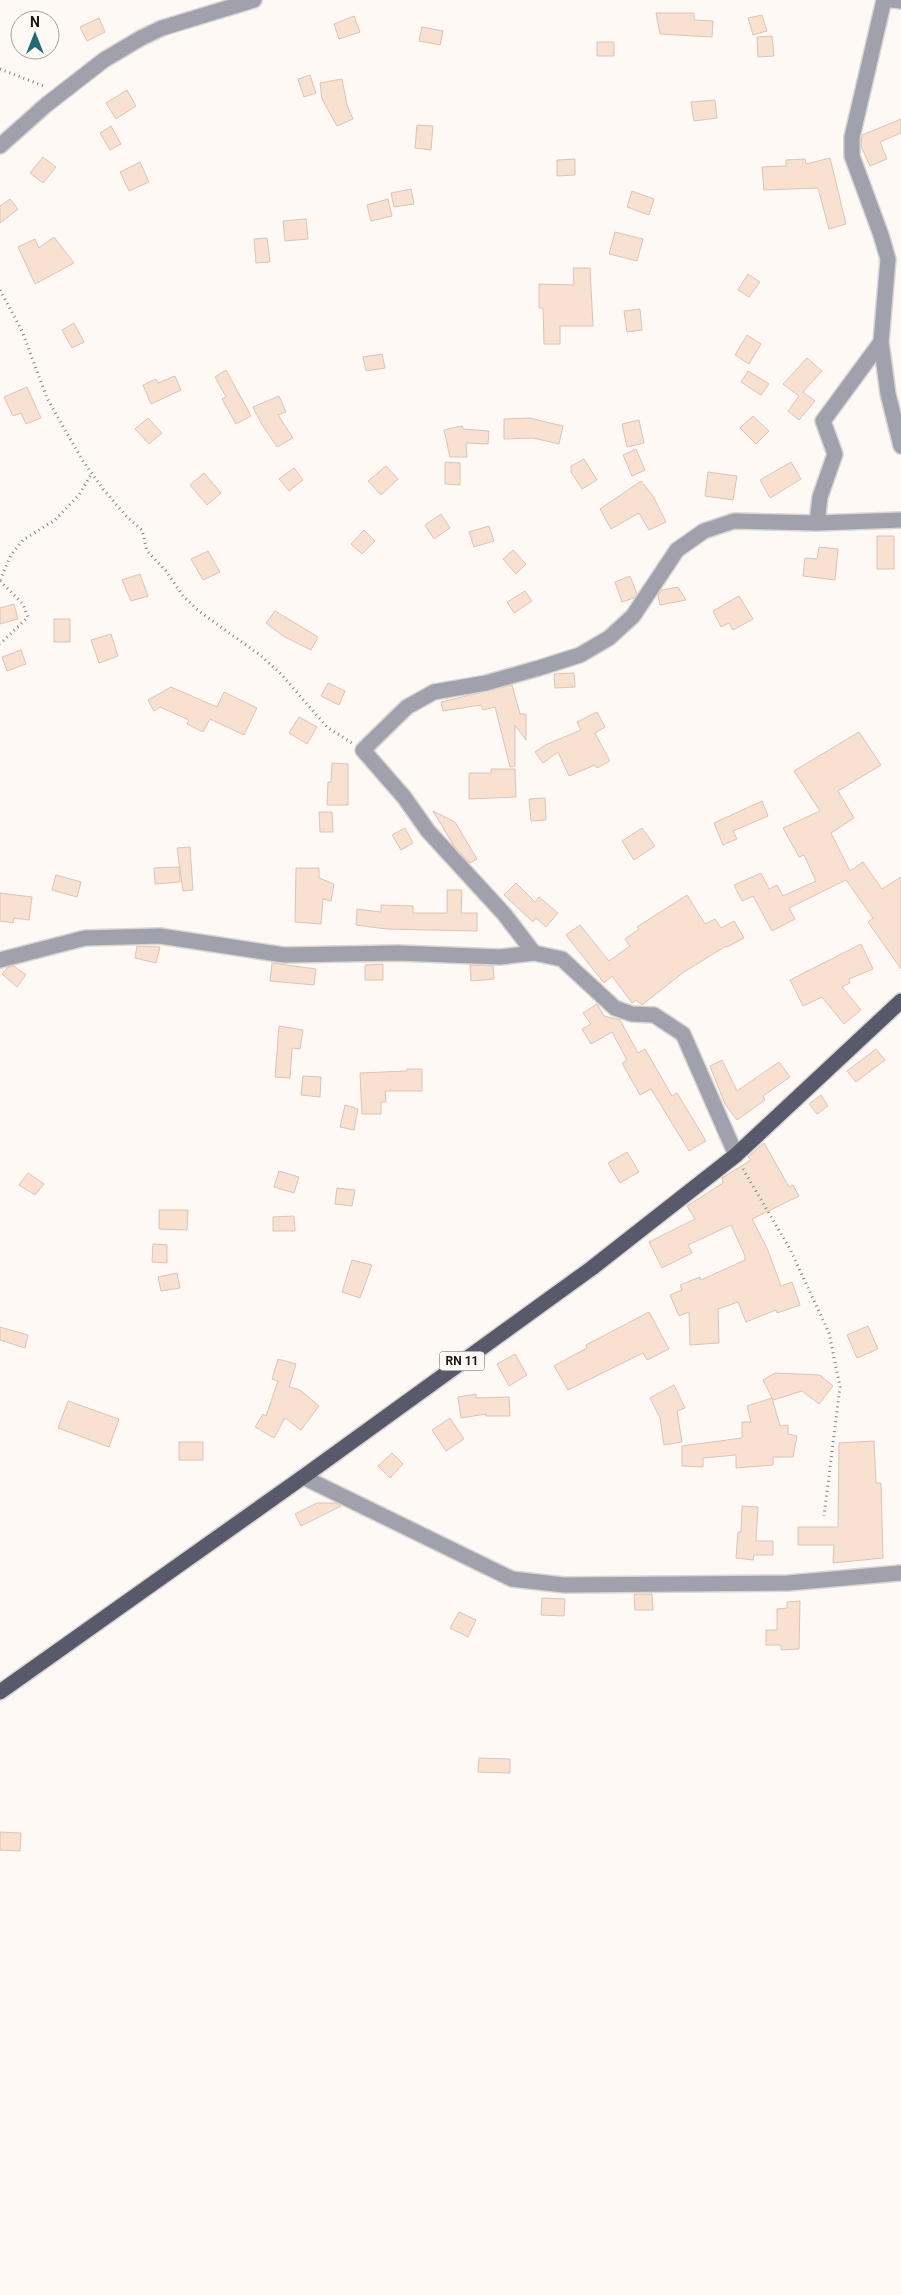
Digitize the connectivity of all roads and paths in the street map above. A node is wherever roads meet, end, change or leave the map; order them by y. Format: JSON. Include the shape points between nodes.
{"nodes":[{"id":1,"x":254,"y":0,"type":"edge"},
{"id":2,"x":884,"y":0,"type":"edge"},
{"id":3,"x":892,"y":0,"type":"edge"},
{"id":4,"x":901,"y":1,"type":"edge"},
{"id":5,"x":0,"y":69,"type":"edge"},
{"id":6,"x":61,"y":94,"type":"junction"},
{"id":7,"x":0,"y":146,"type":"edge"},
{"id":8,"x":0,"y":290,"type":"edge"},
{"id":9,"x":881,"y":342,"type":"junction"},
{"id":10,"x":901,"y":446,"type":"edge"},
{"id":11,"x":92,"y":473,"type":"junction"},
{"id":12,"x":901,"y":520,"type":"edge"},
{"id":13,"x":817,"y":523,"type":"junction"},
{"id":14,"x":0,"y":580,"type":"edge"},
{"id":15,"x":0,"y":644,"type":"edge"},
{"id":16,"x":363,"y":750,"type":"junction"},
{"id":17,"x":534,"y":953,"type":"junction"},
{"id":18,"x":0,"y":960,"type":"edge"},
{"id":19,"x":900,"y":1003,"type":"edge"},
{"id":20,"x":736,"y":1155,"type":"junction"},
{"id":21,"x":303,"y":1477,"type":"junction"},
{"id":22,"x":824,"y":1516,"type":"dead end"},
{"id":23,"x":901,"y":1573,"type":"edge"},
{"id":24,"x":0,"y":1692,"type":"edge"}],
"edges":[{"from":1,"to":6,"type":"street","via":[[162,28],[141,38],[104,60]]},
{"from":2,"to":9,"type":"street","via":[[852,137],[852,156],[882,235],[888,260]]},
{"from":3,"to":4,"type":"street"},
{"from":5,"to":6,"type":"path"},
{"from":6,"to":7,"type":"street"},
{"from":8,"to":11,"type":"path","via":[[22,331],[47,398]]},
{"from":9,"to":10,"type":"street","via":[[888,394]]},
{"from":9,"to":13,"type":"street","via":[[823,421],[835,454],[820,496]]},
{"from":11,"to":14,"type":"path","via":[[79,495],[55,520],[23,540],[11,555]]},
{"from":11,"to":16,"type":"path","via":[[127,517],[142,530],[147,551],[183,596],[281,674],[327,727]]},
{"from":12,"to":13,"type":"street"},
{"from":13,"to":16,"type":"street","via":[[734,521],[704,531],[677,550],[633,616],[609,638],[580,654],[539,668],[486,684],[434,692],[407,706]]},
{"from":14,"to":15,"type":"path","via":[[23,604],[28,617]]},
{"from":16,"to":17,"type":"street"},
{"from":17,"to":18,"type":"street","via":[[500,957],[398,953],[284,955],[160,936],[85,938]]},
{"from":17,"to":20,"type":"street","via":[[562,959],[614,1008],[632,1014],[654,1015],[683,1034]]},
{"from":19,"to":20,"type":"main road","number":"RN 11"},
{"from":20,"to":21,"type":"main road","number":"RN 11","via":[[592,1268]]},
{"from":20,"to":22,"type":"path","via":[[790,1249],[829,1333],[840,1387]]},
{"from":21,"to":23,"type":"street","via":[[512,1579],[564,1585],[788,1583]]},
{"from":21,"to":24,"type":"main road","number":"RN 11"}]}
